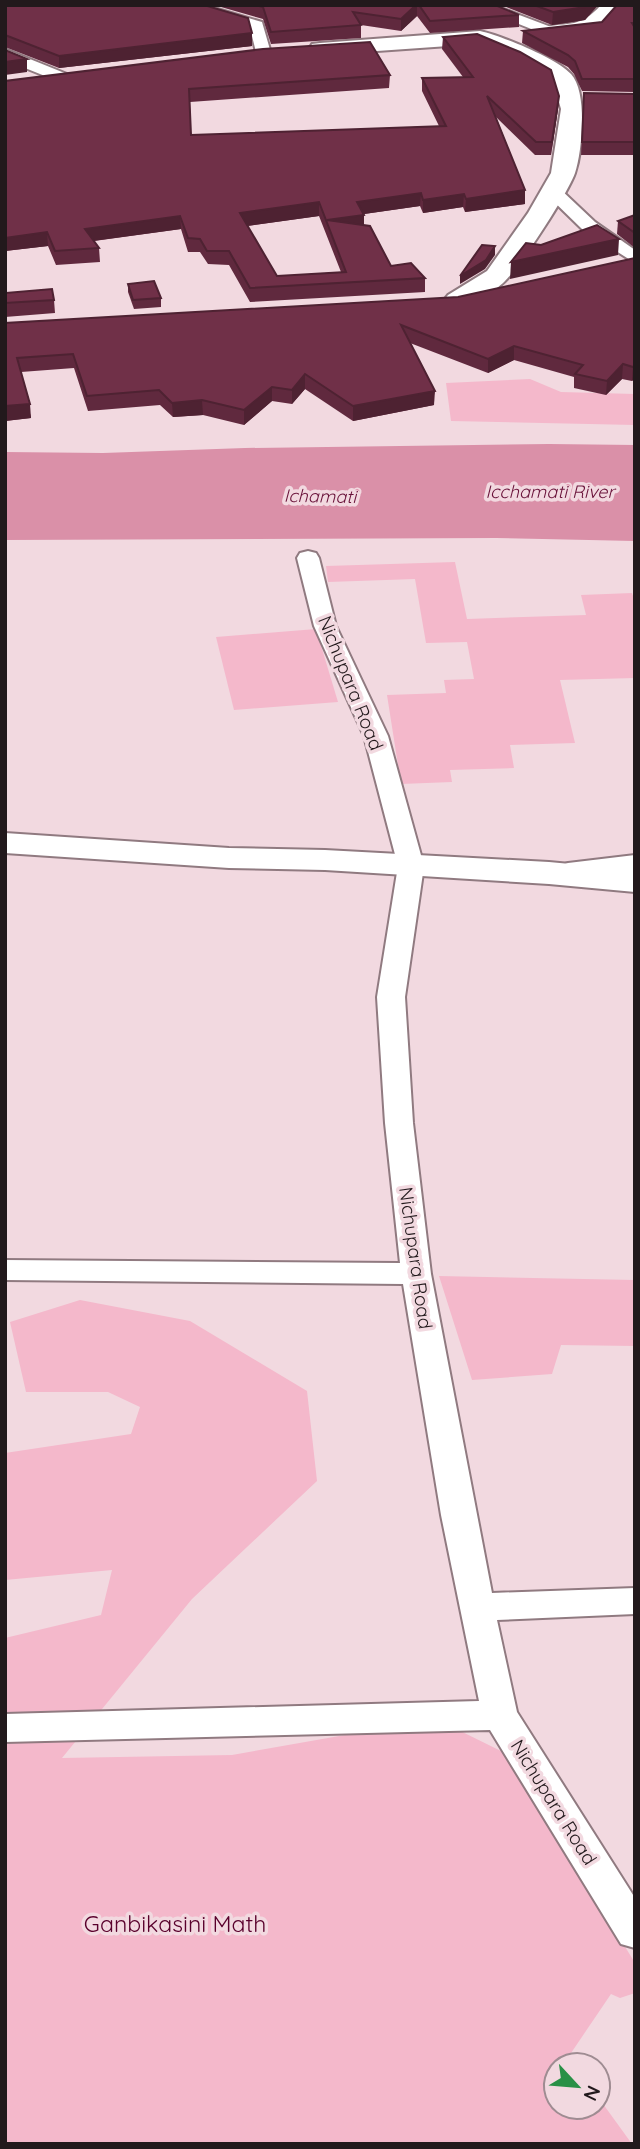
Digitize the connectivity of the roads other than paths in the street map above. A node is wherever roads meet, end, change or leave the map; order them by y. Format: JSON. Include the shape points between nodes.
{"nodes":[{"id":1,"x":186,"y":5,"type":"edge"},
{"id":2,"x":478,"y":5,"type":"edge"},
{"id":3,"x":613,"y":5,"type":"edge"},
{"id":4,"x":621,"y":26,"type":"edge"},
{"id":5,"x":593,"y":27,"type":"junction"},
{"id":6,"x":554,"y":33,"type":"junction"},
{"id":7,"x":480,"y":37,"type":"junction"},
{"id":8,"x":263,"y":53,"type":"junction"},
{"id":9,"x":5,"y":54,"type":"edge"},
{"id":10,"x":237,"y":56,"type":"edge"},
{"id":11,"x":84,"y":74,"type":"edge"},
{"id":12,"x":61,"y":77,"type":"junction"},
{"id":13,"x":16,"y":83,"type":"edge"},
{"id":14,"x":552,"y":192,"type":"junction"},
{"id":15,"x":635,"y":260,"type":"edge"},
{"id":16,"x":602,"y":270,"type":"edge"},
{"id":17,"x":517,"y":288,"type":"edge"},
{"id":18,"x":457,"y":300,"type":"junction"},
{"id":19,"x":429,"y":302,"type":"edge"},
{"id":20,"x":308,"y":558,"type":"dead end"},
{"id":21,"x":5,"y":844,"type":"edge"},
{"id":22,"x":635,"y":863,"type":"edge"},
{"id":23,"x":411,"y":866,"type":"junction"},
{"id":24,"x":549,"y":873,"type":"junction"},
{"id":25,"x":635,"y":881,"type":"edge"},
{"id":26,"x":5,"y":1270,"type":"edge"},
{"id":27,"x":416,"y":1274,"type":"junction"},
{"id":28,"x":635,"y":1601,"type":"edge"},
{"id":29,"x":477,"y":1607,"type":"junction"},
{"id":30,"x":500,"y":1715,"type":"junction"},
{"id":31,"x":5,"y":1728,"type":"edge"},
{"id":32,"x":635,"y":1932,"type":"edge"}],
"edges":[{"from":1,"to":8,"type":"street","via":[[257,25]]},
{"from":2,"to":6,"type":"street"},
{"from":3,"to":5,"type":"main road"},
{"from":4,"to":5,"type":"main road"},
{"from":5,"to":6,"type":"main road"},
{"from":6,"to":7,"type":"main road"},
{"from":7,"to":8,"type":"main road"},
{"from":7,"to":14,"type":"main road","via":[[529,57],[563,78],[575,99],[563,173]]},
{"from":8,"to":10,"type":"main road"},
{"from":9,"to":12,"type":"street"},
{"from":11,"to":12,"type":"main road"},
{"from":12,"to":13,"type":"main road"},
{"from":14,"to":15,"type":"street"},
{"from":14,"to":18,"type":"main road","via":[[496,276]]},
{"from":15,"to":16,"type":"main road"},
{"from":17,"to":18,"type":"main road"},
{"from":18,"to":19,"type":"main road"},
{"from":20,"to":23,"type":"street","name":"Nichupara Road","via":[[325,626],[376,736]]},
{"from":21,"to":23,"type":"main road"},
{"from":22,"to":24,"type":"street"},
{"from":23,"to":24,"type":"main road"},
{"from":23,"to":27,"type":"street","name":"Nichupara Road","via":[[391,997]]},
{"from":24,"to":25,"type":"main road"},
{"from":26,"to":27,"type":"street"},
{"from":27,"to":29,"type":"street","name":"Nichupara Road"},
{"from":28,"to":29,"type":"street"},
{"from":29,"to":30,"type":"street","name":"Nichupara Road"},
{"from":30,"to":31,"type":"street"},
{"from":30,"to":32,"type":"street","name":"Nichupara Road"}]}
